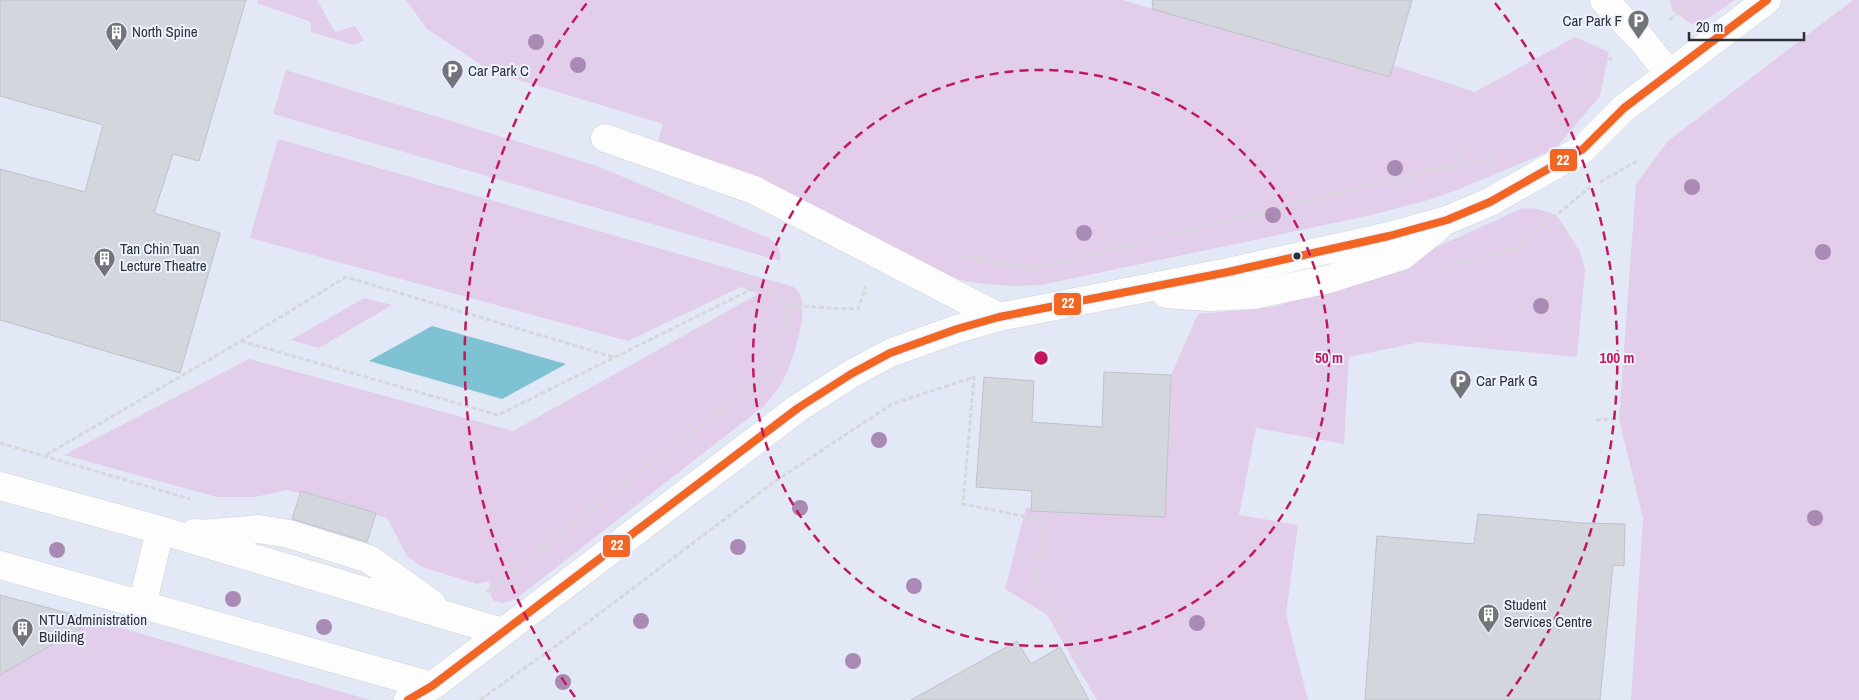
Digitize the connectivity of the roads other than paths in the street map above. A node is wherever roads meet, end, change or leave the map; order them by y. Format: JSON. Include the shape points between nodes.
{"nodes":[{"id":1,"x":1604,"y":0,"type":"edge"},
{"id":2,"x":1767,"y":0,"type":"edge"},
{"id":3,"x":1669,"y":74,"type":"junction"},
{"id":4,"x":605,"y":138,"type":"dead end"},
{"id":5,"x":999,"y":317,"type":"junction"},
{"id":6,"x":0,"y":486,"type":"edge"},
{"id":7,"x":160,"y":530,"type":"junction"},
{"id":8,"x":0,"y":565,"type":"edge"},
{"id":9,"x":142,"y":606,"type":"junction"},
{"id":10,"x":502,"y":632,"type":"junction"},
{"id":11,"x":432,"y":686,"type":"junction"},
{"id":12,"x":408,"y":700,"type":"edge"}],
"edges":[{"from":1,"to":3,"type":"street"},
{"from":2,"to":3,"type":"street"},
{"from":3,"to":5,"type":"street","via":[[1624,108],[1583,149],[1490,202],[1447,220],[1309,254]]},
{"from":4,"to":5,"type":"street","via":[[754,190]]},
{"from":5,"to":10,"type":"street","via":[[956,328],[890,353],[851,374],[798,408]]},
{"from":6,"to":7,"type":"street"},
{"from":7,"to":9,"type":"street"},
{"from":7,"to":10,"type":"street"},
{"from":8,"to":9,"type":"street"},
{"from":9,"to":11,"type":"street"},
{"from":10,"to":11,"type":"street"},
{"from":11,"to":12,"type":"street"}]}
